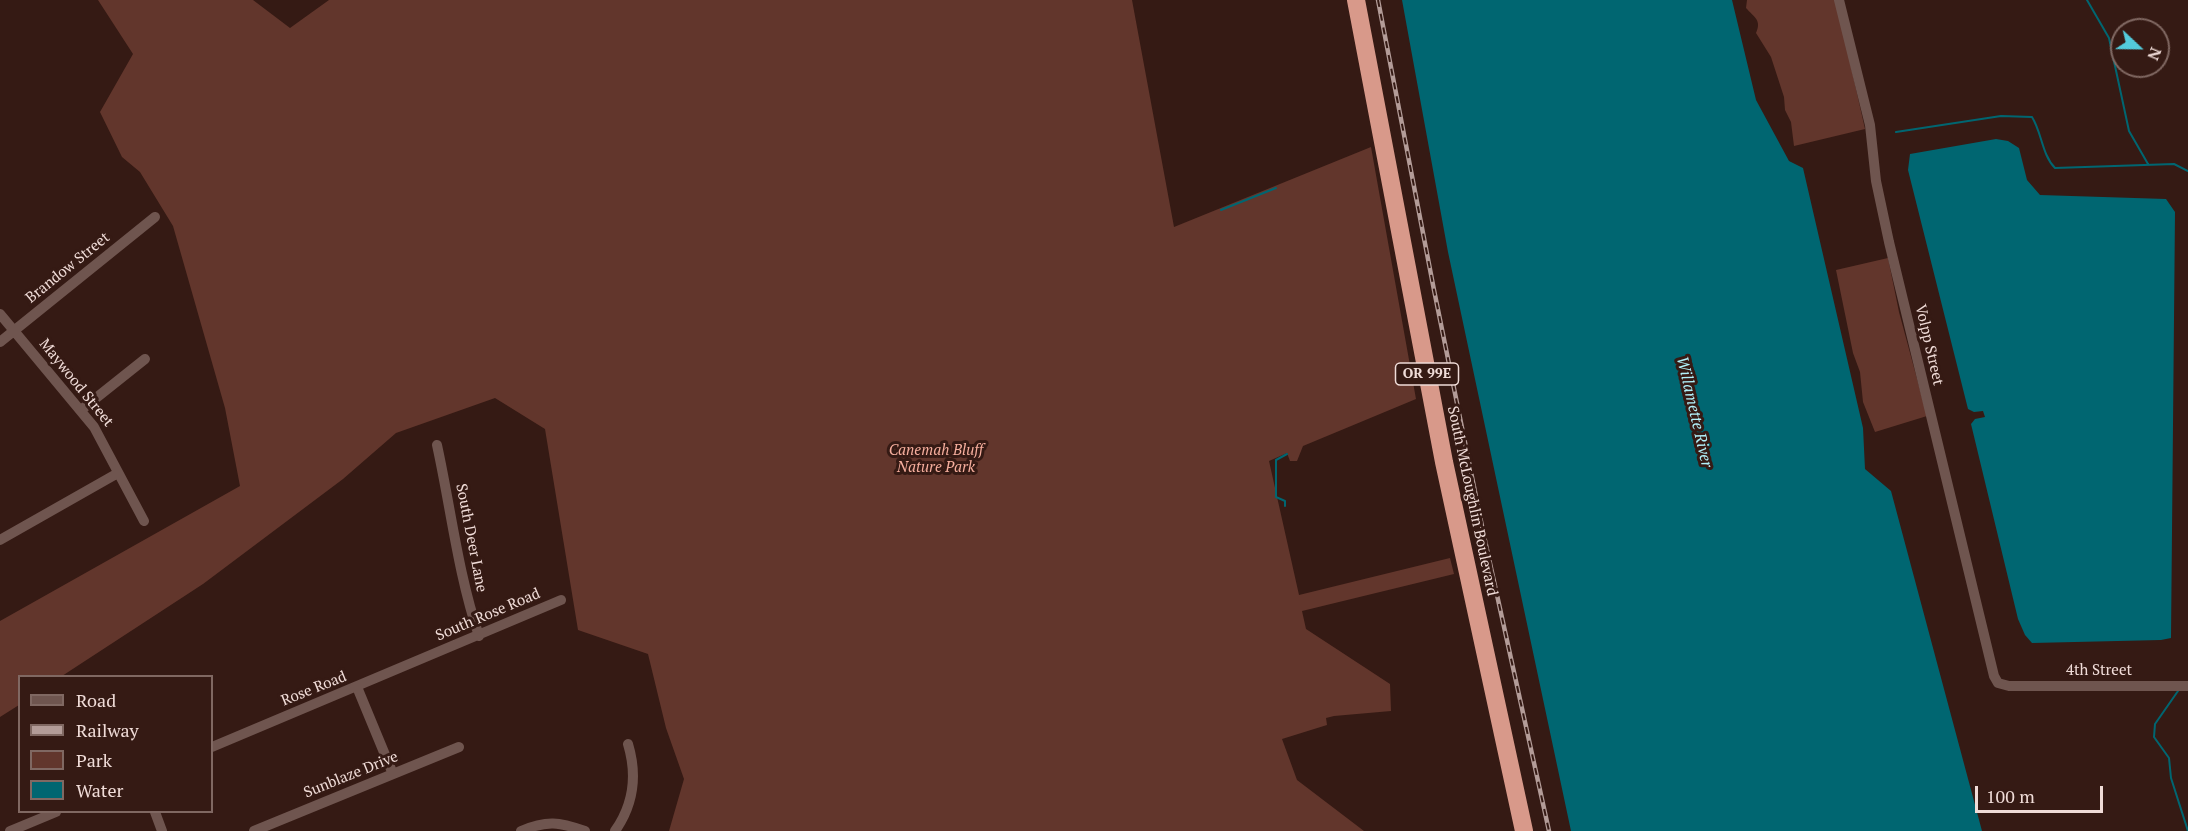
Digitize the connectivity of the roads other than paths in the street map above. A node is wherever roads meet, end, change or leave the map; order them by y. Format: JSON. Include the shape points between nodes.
{"nodes":[{"id":1,"x":1356,"y":0,"type":"edge"},
{"id":2,"x":1839,"y":0,"type":"edge"},
{"id":3,"x":155,"y":217,"type":"dead end"},
{"id":4,"x":0,"y":314,"type":"edge"},
{"id":5,"x":14,"y":331,"type":"junction"},
{"id":6,"x":0,"y":342,"type":"edge"},
{"id":7,"x":145,"y":359,"type":"dead end"},
{"id":8,"x":81,"y":410,"type":"junction"},
{"id":9,"x":437,"y":445,"type":"dead end"},
{"id":10,"x":118,"y":472,"type":"junction"},
{"id":11,"x":144,"y":521,"type":"dead end"},
{"id":12,"x":0,"y":540,"type":"edge"},
{"id":13,"x":561,"y":600,"type":"dead end"},
{"id":14,"x":479,"y":636,"type":"junction"},
{"id":15,"x":427,"y":658,"type":"joint"},
{"id":16,"x":2009,"y":686,"type":"joint"},
{"id":17,"x":2188,"y":686,"type":"edge"},
{"id":18,"x":357,"y":687,"type":"junction"},
{"id":19,"x":628,"y":744,"type":"dead end"},
{"id":20,"x":213,"y":747,"type":"edge"},
{"id":21,"x":459,"y":747,"type":"dead end"},
{"id":22,"x":393,"y":774,"type":"junction"},
{"id":23,"x":54,"y":813,"type":"edge"},
{"id":24,"x":155,"y":813,"type":"edge"},
{"id":25,"x":10,"y":831,"type":"edge"},
{"id":26,"x":162,"y":831,"type":"edge"},
{"id":27,"x":254,"y":831,"type":"edge"},
{"id":28,"x":521,"y":831,"type":"edge"},
{"id":29,"x":585,"y":831,"type":"edge"},
{"id":30,"x":615,"y":831,"type":"edge"},
{"id":31,"x":1524,"y":831,"type":"edge"}],
"edges":[{"from":1,"to":31,"type":"highway","name":"South McLoughlin Boulevard","number":"OR 99E","via":[[1444,462]]},
{"from":2,"to":16,"type":"street","name":"Volpp Street","via":[[1870,125],[1876,181],[1889,242],[1994,676],[1998,683]]},
{"from":3,"to":5,"type":"street","name":"Brandow Street"},
{"from":4,"to":5,"type":"street","name":"Maywood Street"},
{"from":5,"to":6,"type":"street","name":"Brandow Street"},
{"from":5,"to":8,"type":"street","name":"Maywood Street"},
{"from":7,"to":8,"type":"street"},
{"from":8,"to":10,"type":"street","name":"Maywood Street"},
{"from":9,"to":14,"type":"street","name":"South Deer Lane","via":[[460,575]]},
{"from":10,"to":11,"type":"street","name":"Maywood Street"},
{"from":10,"to":12,"type":"street"},
{"from":13,"to":14,"type":"street","name":"South Rose Road"},
{"from":14,"to":15,"type":"street","name":"South Rose Road"},
{"from":15,"to":18,"type":"street","name":"Rose Road"},
{"from":16,"to":17,"type":"street","name":"4th Street"},
{"from":18,"to":20,"type":"street","name":"Rose Road"},
{"from":18,"to":22,"type":"street"},
{"from":19,"to":30,"type":"street","via":[[633,784]]},
{"from":21,"to":22,"type":"street","name":"Sunblaze Drive"},
{"from":22,"to":27,"type":"street","name":"Sunblaze Drive"},
{"from":23,"to":25,"type":"street"},
{"from":24,"to":26,"type":"street"},
{"from":28,"to":29,"type":"street","via":[[550,822]]}]}
